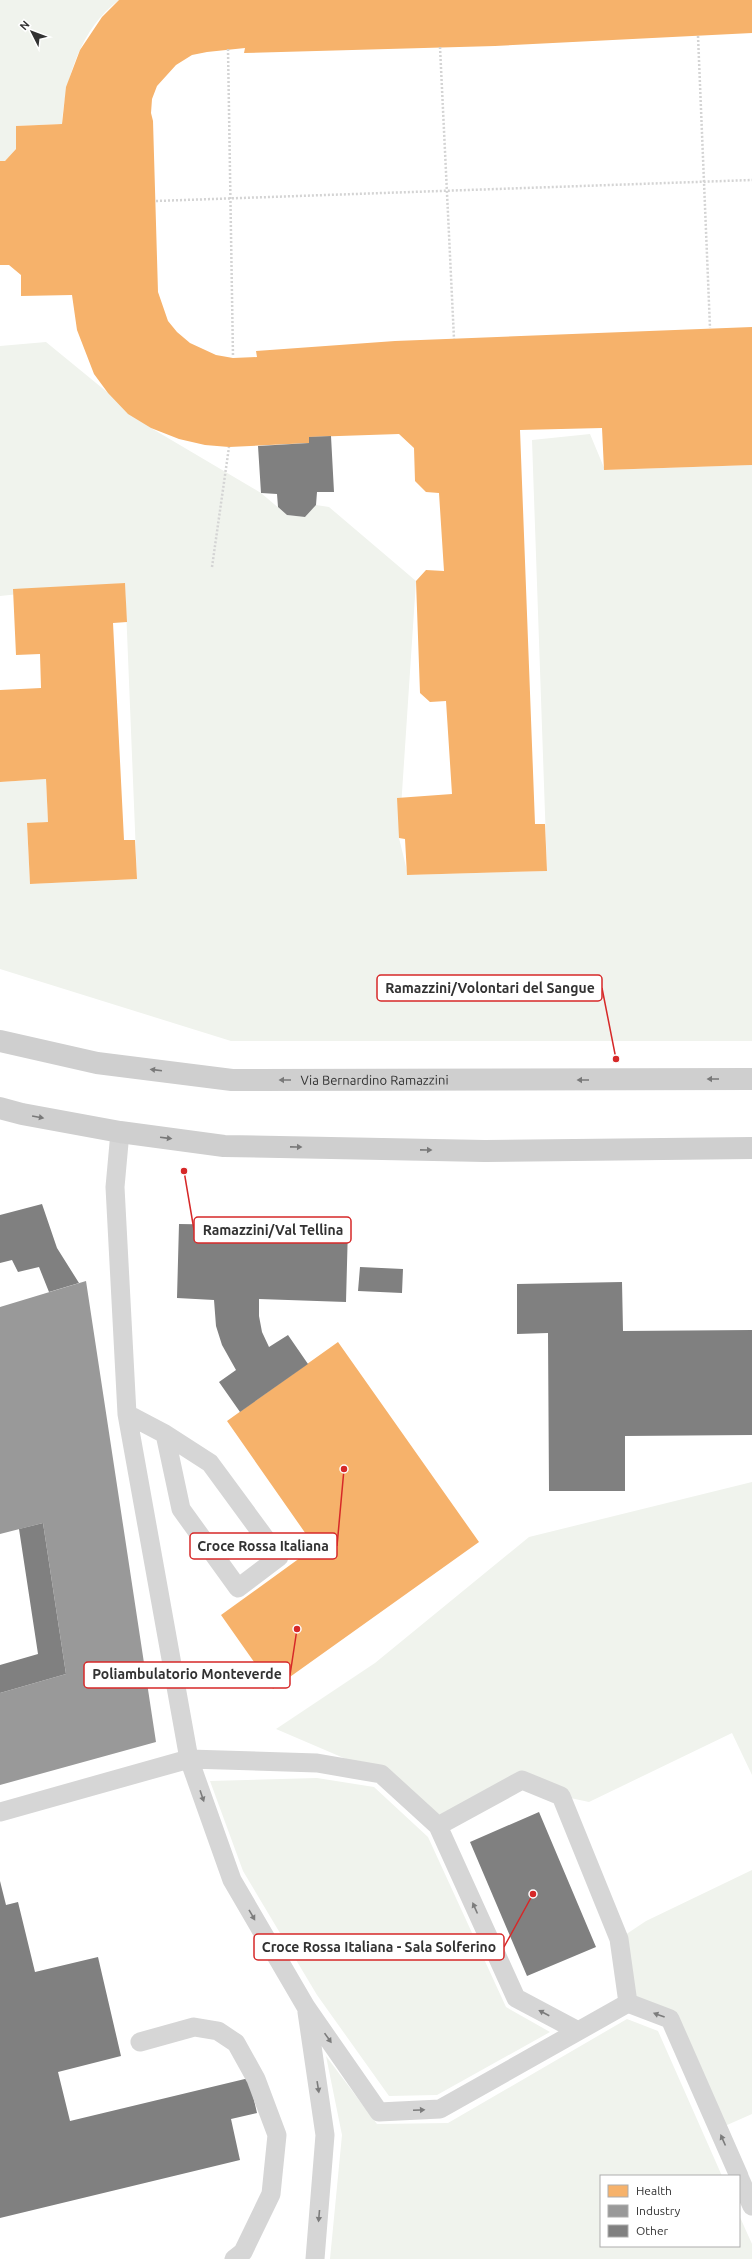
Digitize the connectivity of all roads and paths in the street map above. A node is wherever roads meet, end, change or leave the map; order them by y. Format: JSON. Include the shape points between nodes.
{"nodes":[{"id":1,"x":698,"y":36,"type":"dead end"},
{"id":2,"x":440,"y":47,"type":"dead end"},
{"id":3,"x":228,"y":49,"type":"dead end"},
{"id":4,"x":752,"y":180,"type":"edge"},
{"id":5,"x":704,"y":182,"type":"junction"},
{"id":6,"x":448,"y":191,"type":"junction"},
{"id":7,"x":230,"y":198,"type":"junction"},
{"id":8,"x":156,"y":201,"type":"dead end"},
{"id":9,"x":710,"y":328,"type":"dead end"},
{"id":10,"x":454,"y":339,"type":"dead end"},
{"id":11,"x":233,"y":357,"type":"dead end"},
{"id":12,"x":229,"y":447,"type":"dead end"},
{"id":13,"x":212,"y":566,"type":"dead end"},
{"id":14,"x":0,"y":1040,"type":"edge"},
{"id":15,"x":752,"y":1079,"type":"edge"},
{"id":16,"x":0,"y":1108,"type":"edge"},
{"id":17,"x":120,"y":1132,"type":"junction"},
{"id":18,"x":752,"y":1148,"type":"edge"},
{"id":19,"x":127,"y":1414,"type":"junction"},
{"id":20,"x":165,"y":1434,"type":"junction"},
{"id":21,"x":189,"y":1759,"type":"junction"},
{"id":22,"x":0,"y":1812,"type":"edge"},
{"id":23,"x":438,"y":1826,"type":"junction"},
{"id":24,"x":628,"y":2003,"type":"junction"},
{"id":25,"x":306,"y":2007,"type":"junction"},
{"id":26,"x":578,"y":2031,"type":"junction"},
{"id":27,"x":140,"y":2042,"type":"dead end"},
{"id":28,"x":739,"y":2175,"type":"edge"},
{"id":29,"x":740,"y":2178,"type":"edge"},
{"id":30,"x":752,"y":2206,"type":"edge"},
{"id":31,"x":234,"y":2259,"type":"edge"},
{"id":32,"x":315,"y":2259,"type":"edge"}],
"edges":[{"from":1,"to":5,"type":"path"},
{"from":2,"to":6,"type":"path"},
{"from":3,"to":7,"type":"path"},
{"from":4,"to":5,"type":"path"},
{"from":5,"to":6,"type":"path"},
{"from":5,"to":9,"type":"path"},
{"from":6,"to":7,"type":"path"},
{"from":6,"to":10,"type":"path"},
{"from":7,"to":8,"type":"path"},
{"from":7,"to":11,"type":"path"},
{"from":12,"to":13,"type":"path"},
{"from":15,"to":14,"type":"street","name":"Via Bernardino Ramazzini","one_way":true,"via":[[232,1080],[96,1063]]},
{"from":16,"to":17,"type":"street","one_way":true},
{"from":17,"to":18,"type":"street","one_way":true,"via":[[224,1146],[485,1151]]},
{"from":17,"to":19,"type":"lane","via":[[115,1187]]},
{"from":19,"to":20,"type":"lane"},
{"from":19,"to":21,"type":"lane"},
{"from":20,"to":20,"type":"lane","via":[[210,1462],[279,1557],[238,1588],[181,1509]]},
{"from":21,"to":22,"type":"lane"},
{"from":21,"to":23,"type":"lane","via":[[317,1763],[381,1774]]},
{"from":21,"to":25,"type":"lane","one_way":true,"via":[[232,1880]]},
{"from":23,"to":24,"type":"lane","via":[[522,1780],[561,1796],[619,1939]]},
{"from":26,"to":23,"type":"lane","one_way":true,"via":[[516,1998]]},
{"from":24,"to":26,"type":"lane"},
{"from":28,"to":24,"type":"lane","one_way":true,"via":[[670,2019]]},
{"from":25,"to":26,"type":"lane","one_way":true,"via":[[379,2112],[440,2109]]},
{"from":25,"to":32,"type":"lane","one_way":true,"via":[[325,2135]]},
{"from":27,"to":31,"type":"lane","via":[[194,2027],[218,2031],[236,2043],[256,2079],[278,2134],[271,2194],[242,2252]]},
{"from":29,"to":30,"type":"lane"}]}
